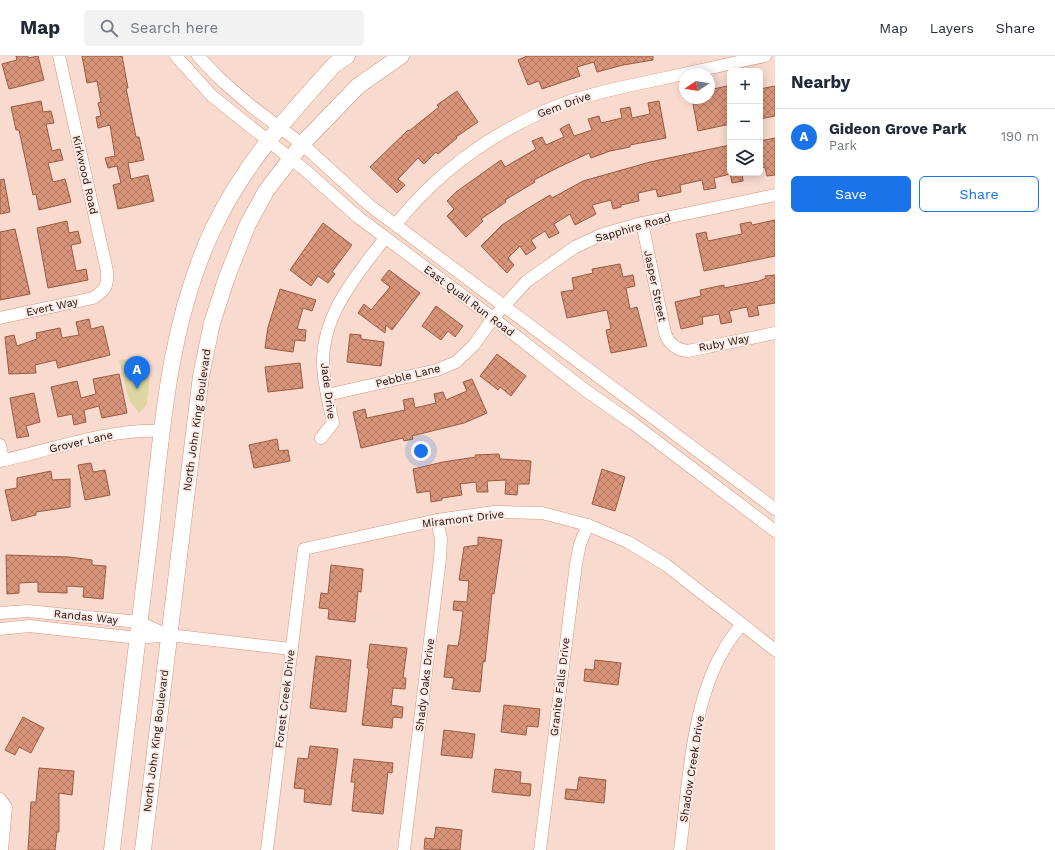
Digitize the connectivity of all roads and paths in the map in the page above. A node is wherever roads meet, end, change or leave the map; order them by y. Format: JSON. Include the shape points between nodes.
{"nodes":[{"id":1,"x":59,"y":56,"type":"edge"},
{"id":2,"x":176,"y":56,"type":"edge"},
{"id":3,"x":198,"y":56,"type":"edge"},
{"id":4,"x":347,"y":56,"type":"edge"},
{"id":5,"x":401,"y":56,"type":"edge"},
{"id":6,"x":765,"y":56,"type":"edge"},
{"id":7,"x":279,"y":127,"type":"junction"},
{"id":8,"x":268,"y":141,"type":"junction"},
{"id":9,"x":302,"y":144,"type":"junction"},
{"id":10,"x":290,"y":158,"type":"junction"},
{"id":11,"x":775,"y":195,"type":"edge"},
{"id":12,"x":642,"y":223,"type":"junction"},
{"id":13,"x":396,"y":224,"type":"junction"},
{"id":14,"x":386,"y":238,"type":"junction"},
{"id":15,"x":102,"y":292,"type":"joint"},
{"id":16,"x":504,"y":305,"type":"junction"},
{"id":17,"x":0,"y":318,"type":"edge"},
{"id":18,"x":493,"y":318,"type":"junction"},
{"id":19,"x":775,"y":333,"type":"edge"},
{"id":20,"x":673,"y":346,"type":"joint"},
{"id":21,"x":327,"y":395,"type":"junction"},
{"id":22,"x":162,"y":431,"type":"junction"},
{"id":23,"x":321,"y":438,"type":"dead end"},
{"id":24,"x":0,"y":445,"type":"edge"},
{"id":25,"x":2,"y":460,"type":"edge"},
{"id":26,"x":775,"y":509,"type":"edge"},
{"id":27,"x":437,"y":520,"type":"junction"},
{"id":28,"x":588,"y":525,"type":"junction"},
{"id":29,"x":775,"y":531,"type":"edge"},
{"id":30,"x":304,"y":549,"type":"joint"},
{"id":31,"x":0,"y":613,"type":"edge"},
{"id":32,"x":139,"y":622,"type":"junction"},
{"id":33,"x":740,"y":625,"type":"junction"},
{"id":34,"x":0,"y":629,"type":"edge"},
{"id":35,"x":169,"y":635,"type":"junction"},
{"id":36,"x":138,"y":638,"type":"junction"},
{"id":37,"x":291,"y":649,"type":"junction"},
{"id":38,"x":775,"y":650,"type":"edge"},
{"id":39,"x":0,"y":799,"type":"edge"},
{"id":40,"x":2,"y":850,"type":"edge"},
{"id":41,"x":112,"y":850,"type":"edge"},
{"id":42,"x":143,"y":850,"type":"edge"},
{"id":43,"x":267,"y":850,"type":"edge"},
{"id":44,"x":404,"y":850,"type":"edge"},
{"id":45,"x":540,"y":850,"type":"edge"},
{"id":46,"x":680,"y":850,"type":"edge"}],
"edges":[{"from":1,"to":15,"type":"street","name":"Kirkwood Road","via":[[107,271],[108,283]]},
{"from":2,"to":8,"type":"street","name":"East Quail Run Road","via":[[212,96]]},
{"from":3,"to":7,"type":"street","name":"East Quail Run Road","via":[[219,78]]},
{"from":4,"to":7,"type":"main road","via":[[335,64]]},
{"from":5,"to":9,"type":"main road","name":"North John King Boulevard","via":[[358,86]]},
{"from":6,"to":13,"type":"street","name":"Gem Drive","via":[[610,90],[571,101],[534,116],[465,156],[435,181]]},
{"from":7,"to":8,"type":"main road"},
{"from":7,"to":9,"type":"street","name":"East Quail Run Road"},
{"from":8,"to":10,"type":"street","name":"East Quail Run Road"},
{"from":8,"to":22,"type":"main road","via":[[249,165],[213,230],[186,302],[175,345]]},
{"from":9,"to":10,"type":"main road","name":"North John King Boulevard"},
{"from":9,"to":13,"type":"street","name":"East Quail Run Road","via":[[369,204]]},
{"from":10,"to":14,"type":"street","name":"East Quail Run Road"},
{"from":10,"to":35,"type":"main road","name":"North John King Boulevard","via":[[266,191],[247,226],[212,323],[201,376]]},
{"from":11,"to":12,"type":"street","name":"Sapphire Road"},
{"from":12,"to":16,"type":"street","name":"Sapphire Road","via":[[603,234],[575,247],[527,281]]},
{"from":12,"to":20,"type":"street","name":"Jasper Street","via":[[665,333]]},
{"from":13,"to":16,"type":"street","name":"East Quail Run Road"},
{"from":14,"to":18,"type":"street","name":"East Quail Run Road"},
{"from":14,"to":21,"type":"street","name":"Jade Drive","via":[[336,307],[325,339],[323,362]]},
{"from":15,"to":17,"type":"street","name":"Evert Way","via":[[94,298]]},
{"from":16,"to":18,"type":"street","name":"Sapphire Road"},
{"from":16,"to":26,"type":"street","name":"East Quail Run Road"},
{"from":18,"to":21,"type":"street","name":"Pebble Lane","via":[[474,345],[456,362],[437,370]]},
{"from":18,"to":29,"type":"street","name":"East Quail Run Road","via":[[585,390]]},
{"from":19,"to":20,"type":"street","name":"Ruby Way","via":[[688,350],[678,350]]},
{"from":21,"to":23,"type":"street","name":"Jade Drive","via":[[333,423]]},
{"from":22,"to":25,"type":"street","name":"Grover Lane","via":[[122,433]]},
{"from":22,"to":32,"type":"main road"},
{"from":24,"to":25,"type":"street"},
{"from":27,"to":28,"type":"street","name":"Miramont Drive","via":[[494,512],[542,513]]},
{"from":27,"to":30,"type":"street","name":"Miramont Drive"},
{"from":27,"to":44,"type":"street","name":"Shady Oaks Drive","via":[[441,539],[440,559]]},
{"from":28,"to":33,"type":"street","name":"Miramont Drive","via":[[628,542],[666,564]]},
{"from":28,"to":45,"type":"street","name":"Granite Falls Drive","via":[[580,544],[576,564]]},
{"from":30,"to":37,"type":"street","name":"Forest Creek Drive"},
{"from":31,"to":32,"type":"street","name":"Randas Way","via":[[27,611]]},
{"from":32,"to":35,"type":"street","name":"Randas Way"},
{"from":32,"to":36,"type":"main road"},
{"from":33,"to":38,"type":"street","name":"Miramont Drive"},
{"from":33,"to":46,"type":"street","name":"Shadow Creek Drive","via":[[721,653],[708,685],[696,727]]},
{"from":34,"to":36,"type":"street","name":"Randas Way","via":[[28,626]]},
{"from":35,"to":36,"type":"street","name":"Randas Way"},
{"from":35,"to":37,"type":"street","name":"Randas Way"},
{"from":35,"to":42,"type":"main road","name":"North John King Boulevard"},
{"from":36,"to":41,"type":"main road"},
{"from":37,"to":43,"type":"street","name":"Forest Creek Drive"},
{"from":39,"to":40,"type":"street","via":[[6,806]]}]}
